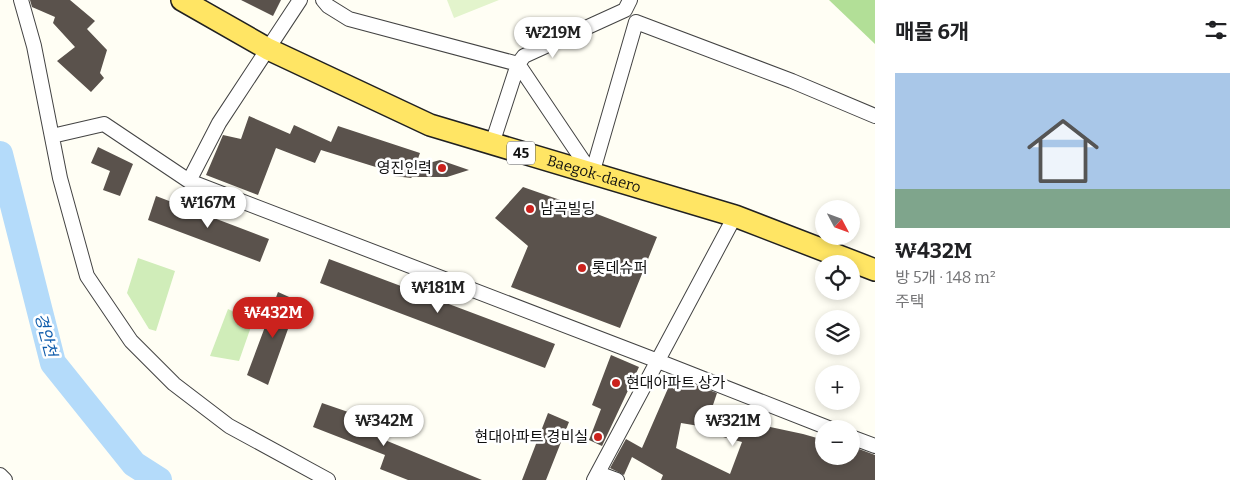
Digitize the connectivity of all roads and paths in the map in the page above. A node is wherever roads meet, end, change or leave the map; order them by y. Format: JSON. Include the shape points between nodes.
{"nodes":[{"id":1,"x":21,"y":0,"type":"edge"},
{"id":2,"x":182,"y":0,"type":"edge"},
{"id":3,"x":300,"y":0,"type":"edge"},
{"id":4,"x":323,"y":0,"type":"edge"},
{"id":5,"x":630,"y":0,"type":"edge"},
{"id":6,"x":268,"y":49,"type":"junction"},
{"id":7,"x":518,"y":64,"type":"junction"},
{"id":8,"x":875,"y":116,"type":"edge"},
{"id":9,"x":52,"y":136,"type":"junction"},
{"id":10,"x":492,"y":144,"type":"junction"},
{"id":11,"x":592,"y":174,"type":"junction"},
{"id":12,"x":189,"y":181,"type":"junction"},
{"id":13,"x":735,"y":216,"type":"junction"},
{"id":14,"x":875,"y":270,"type":"edge"},
{"id":15,"x":658,"y":360,"type":"junction"},
{"id":16,"x":815,"y":422,"type":"edge"},
{"id":17,"x":860,"y":440,"type":"edge"},
{"id":18,"x":875,"y":446,"type":"edge"},
{"id":19,"x":0,"y":475,"type":"edge"},
{"id":20,"x":596,"y":476,"type":"edge"},
{"id":21,"x":5,"y":480,"type":"edge"},
{"id":22,"x":328,"y":480,"type":"edge"},
{"id":23,"x":616,"y":480,"type":"edge"}],
"edges":[{"from":1,"to":9,"type":"street"},
{"from":2,"to":6,"type":"main road","name":"Baegok-daero","number":"45"},
{"from":3,"to":6,"type":"street"},
{"from":4,"to":7,"type":"street","via":[[349,18]]},
{"from":5,"to":7,"type":"street","via":[[626,10],[524,56]]},
{"from":6,"to":10,"type":"main road","name":"Baegok-daero","number":"45","via":[[430,126]]},
{"from":6,"to":12,"type":"street","via":[[218,123]]},
{"from":7,"to":10,"type":"street"},
{"from":7,"to":11,"type":"street"},
{"from":8,"to":11,"type":"street","via":[[636,22]]},
{"from":9,"to":12,"type":"street","via":[[104,124]]},
{"from":9,"to":22,"type":"street","via":[[87,276],[131,341],[174,384],[229,426]]},
{"from":10,"to":11,"type":"main road","name":"Baegok-daero","number":"45"},
{"from":11,"to":13,"type":"main road","name":"Baegok-daero","number":"45"},
{"from":12,"to":15,"type":"street"},
{"from":13,"to":14,"type":"main road","name":"Baegok-daero","number":"45"},
{"from":13,"to":15,"type":"street"},
{"from":15,"to":16,"type":"street"},
{"from":15,"to":20,"type":"street"},
{"from":17,"to":18,"type":"street"},
{"from":19,"to":21,"type":"street"},
{"from":20,"to":23,"type":"street"}]}
